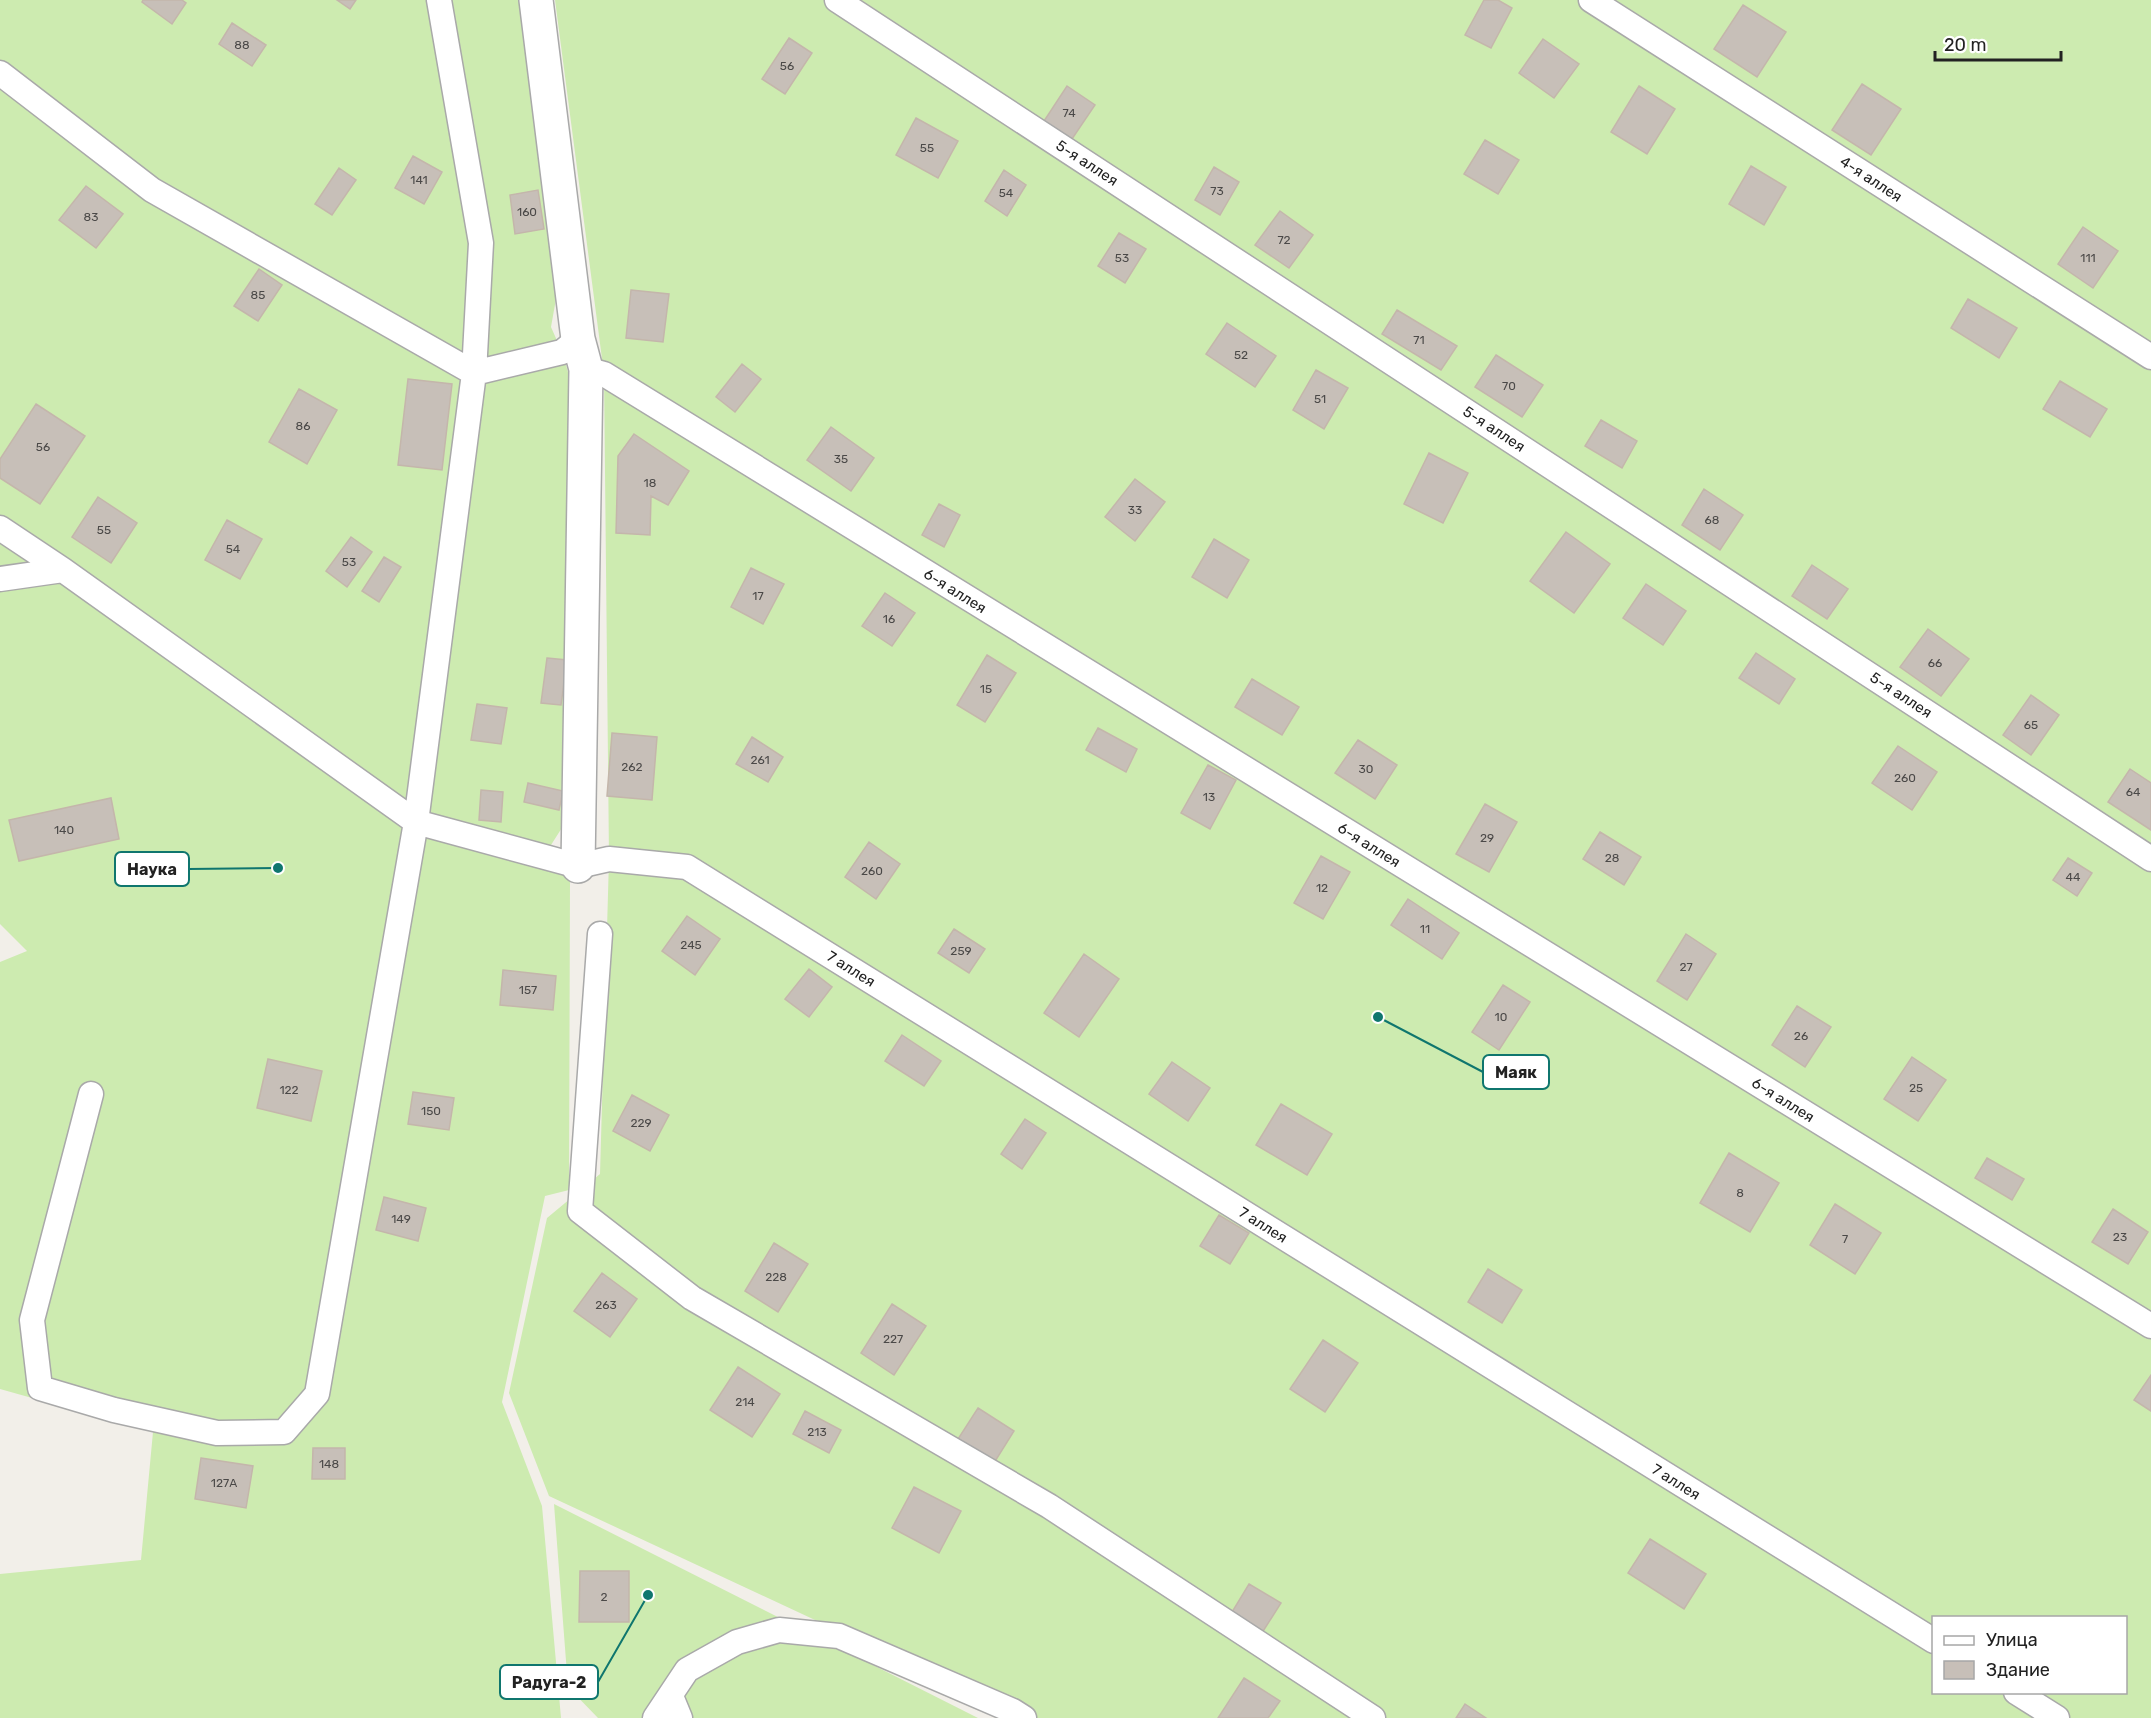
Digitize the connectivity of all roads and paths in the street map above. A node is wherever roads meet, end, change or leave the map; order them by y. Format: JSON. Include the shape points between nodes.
{"nodes":[{"id":1,"x":439,"y":0,"type":"edge"},
{"id":2,"x":536,"y":0,"type":"edge"},
{"id":3,"x":837,"y":0,"type":"edge"},
{"id":4,"x":1591,"y":0,"type":"edge"},
{"id":5,"x":0,"y":73,"type":"edge"},
{"id":6,"x":582,"y":354,"type":"junction"},
{"id":7,"x":2151,"y":357,"type":"edge"},
{"id":8,"x":474,"y":373,"type":"junction"},
{"id":9,"x":0,"y":528,"type":"edge"},
{"id":10,"x":63,"y":570,"type":"junction"},
{"id":11,"x":0,"y":579,"type":"edge"},
{"id":12,"x":416,"y":822,"type":"junction"},
{"id":13,"x":2151,"y":859,"type":"edge"},
{"id":14,"x":578,"y":866,"type":"junction"},
{"id":15,"x":600,"y":934,"type":"dead end"},
{"id":16,"x":91,"y":1094,"type":"dead end"},
{"id":17,"x":2151,"y":1326,"type":"edge"},
{"id":18,"x":1932,"y":1640,"type":"edge"},
{"id":19,"x":2019,"y":1694,"type":"edge"},
{"id":20,"x":670,"y":1696,"type":"junction"},
{"id":21,"x":655,"y":1718,"type":"edge"},
{"id":22,"x":680,"y":1718,"type":"edge"},
{"id":23,"x":1024,"y":1718,"type":"edge"},
{"id":24,"x":1373,"y":1718,"type":"edge"},
{"id":25,"x":2057,"y":1718,"type":"edge"}],
"edges":[{"from":1,"to":8,"type":"lane","via":[[481,243]]},
{"from":2,"to":6,"type":"street"},
{"from":3,"to":13,"type":"lane","name":"5-я аллея"},
{"from":4,"to":7,"type":"lane","name":"4-я аллея"},
{"from":5,"to":8,"type":"lane","via":[[152,190]]},
{"from":6,"to":8,"type":"lane","via":[[562,352]]},
{"from":6,"to":14,"type":"street"},
{"from":6,"to":17,"type":"lane","name":"6-я аллея","via":[[624,387]]},
{"from":8,"to":12,"type":"lane"},
{"from":9,"to":10,"type":"lane"},
{"from":10,"to":11,"type":"lane"},
{"from":10,"to":12,"type":"lane"},
{"from":12,"to":14,"type":"lane"},
{"from":12,"to":16,"type":"lane","via":[[316,1395],[284,1432],[217,1433],[114,1410],[40,1388],[32,1320]]},
{"from":14,"to":18,"type":"lane","name":"7 аллея","via":[[609,859],[687,867]]},
{"from":15,"to":24,"type":"lane","via":[[580,1211],[692,1298],[1049,1506]]},
{"from":19,"to":25,"type":"lane"},
{"from":20,"to":21,"type":"lane"},
{"from":20,"to":22,"type":"lane"},
{"from":20,"to":23,"type":"lane","via":[[687,1670],[737,1642],[779,1630],[839,1636]]}]}
